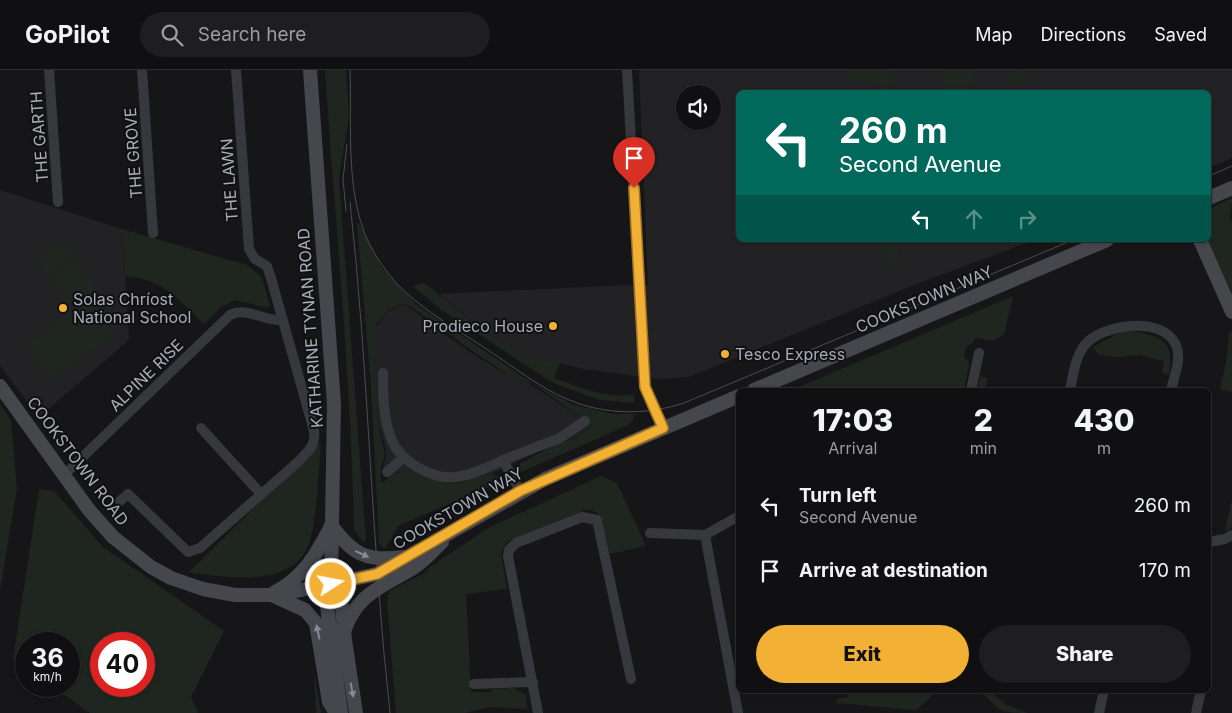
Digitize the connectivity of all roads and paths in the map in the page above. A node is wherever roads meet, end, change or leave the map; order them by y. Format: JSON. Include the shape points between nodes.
{"nodes":[{"id":1,"x":49,"y":70,"type":"edge"},
{"id":2,"x":142,"y":70,"type":"edge"},
{"id":3,"x":236,"y":70,"type":"edge"},
{"id":4,"x":310,"y":70,"type":"edge"},
{"id":5,"x":626,"y":70,"type":"edge"},
{"id":6,"x":1232,"y":188,"type":"edge"},
{"id":7,"x":1211,"y":197,"type":"edge"},
{"id":8,"x":58,"y":202,"type":"dead end"},
{"id":9,"x":153,"y":233,"type":"dead end"},
{"id":10,"x":1102,"y":242,"type":"edge"},
{"id":11,"x":1201,"y":242,"type":"edge"},
{"id":12,"x":1232,"y":312,"type":"edge"},
{"id":13,"x":283,"y":320,"type":"junction"},
{"id":14,"x":979,"y":353,"type":"dead end"},
{"id":15,"x":383,"y":373,"type":"dead end"},
{"id":16,"x":0,"y":386,"type":"edge"},
{"id":17,"x":759,"y":388,"type":"edge"},
{"id":18,"x":971,"y":388,"type":"edge"},
{"id":19,"x":1070,"y":388,"type":"edge"},
{"id":20,"x":1171,"y":388,"type":"edge"},
{"id":21,"x":736,"y":397,"type":"edge"},
{"id":22,"x":585,"y":421,"type":"dead end"},
{"id":23,"x":201,"y":428,"type":"dead end"},
{"id":24,"x":663,"y":428,"type":"junction"},
{"id":25,"x":404,"y":457,"type":"junction"},
{"id":26,"x":503,"y":460,"type":"junction"},
{"id":27,"x":386,"y":472,"type":"dead end"},
{"id":28,"x":65,"y":474,"type":"junction"},
{"id":29,"x":520,"y":491,"type":"junction"},
{"id":30,"x":261,"y":494,"type":"junction"},
{"id":31,"x":120,"y":501,"type":"dead end"},
{"id":32,"x":736,"y":518,"type":"edge"},
{"id":33,"x":331,"y":525,"type":"junction"},
{"id":34,"x":453,"y":531,"type":"junction"},
{"id":35,"x":650,"y":532,"type":"dead end"},
{"id":36,"x":704,"y":535,"type":"junction"},
{"id":37,"x":1232,"y":535,"type":"edge"},
{"id":38,"x":1211,"y":542,"type":"edge"},
{"id":39,"x":404,"y":557,"type":"junction"},
{"id":40,"x":331,"y":584,"type":"junction"},
{"id":41,"x":268,"y":595,"type":"junction"},
{"id":42,"x":344,"y":632,"type":"junction"},
{"id":43,"x":631,"y":679,"type":"dead end"},
{"id":44,"x":534,"y":682,"type":"junction"},
{"id":45,"x":474,"y":684,"type":"dead end"},
{"id":46,"x":1103,"y":693,"type":"edge"},
{"id":47,"x":1200,"y":693,"type":"edge"},
{"id":48,"x":336,"y":713,"type":"edge"},
{"id":49,"x":341,"y":713,"type":"edge"},
{"id":50,"x":356,"y":713,"type":"edge"},
{"id":51,"x":538,"y":713,"type":"edge"},
{"id":52,"x":738,"y":713,"type":"edge"},
{"id":53,"x":1099,"y":713,"type":"edge"},
{"id":54,"x":1196,"y":713,"type":"edge"}],
"edges":[{"from":1,"to":8,"type":"street","name":"THE GARTH"},
{"from":2,"to":9,"type":"street","name":"THE GROVE"},
{"from":3,"to":13,"type":"street","name":"THE LAWN","via":[[249,249],[255,259],[267,266]]},
{"from":4,"to":33,"type":"street","name":"KATHARINE TYNAN ROAD","via":[[334,404]]},
{"from":5,"to":24,"type":"street","via":[[645,387]]},
{"from":6,"to":7,"type":"street"},
{"from":10,"to":17,"type":"street","name":"COOKSTOWN WAY"},
{"from":11,"to":12,"type":"street"},
{"from":13,"to":28,"type":"street","name":"ALPINE RISE","via":[[270,320],[242,311],[230,315]]},
{"from":13,"to":30,"type":"street","via":[[315,440],[298,462]]},
{"from":14,"to":18,"type":"street"},
{"from":15,"to":25,"type":"street","via":[[388,428]]},
{"from":16,"to":28,"type":"street","name":"COOKSTOWN ROAD"},
{"from":19,"to":20,"type":"street","via":[[1078,356],[1085,345],[1127,325],[1163,331],[1176,345],[1178,355]]},
{"from":21,"to":24,"type":"street","name":"COOKSTOWN WAY"},
{"from":22,"to":26,"type":"street","via":[[560,438]]},
{"from":23,"to":30,"type":"street"},
{"from":24,"to":29,"type":"street","name":"COOKSTOWN WAY"},
{"from":25,"to":26,"type":"street","via":[[415,466],[455,477]]},
{"from":25,"to":27,"type":"street"},
{"from":26,"to":29,"type":"street"},
{"from":28,"to":41,"type":"street","name":"COOKSTOWN ROAD","via":[[113,538],[151,567],[203,588],[235,595]]},
{"from":29,"to":34,"type":"street","name":"COOKSTOWN WAY"},
{"from":30,"to":31,"type":"street","via":[[200,548],[188,552],[128,494]]},
{"from":32,"to":36,"type":"street"},
{"from":33,"to":39,"type":"street","one_way":true,"via":[[360,555],[376,559]]},
{"from":33,"to":40,"type":"street","name":"KATHARINE TYNAN ROAD"},
{"from":33,"to":41,"type":"street","via":[[317,553],[302,572],[284,588]]},
{"from":34,"to":39,"type":"street","name":"COOKSTOWN WAY"},
{"from":34,"to":42,"type":"street","via":[[424,560],[368,594],[350,615]]},
{"from":35,"to":36,"type":"street"},
{"from":36,"to":52,"type":"street"},
{"from":37,"to":38,"type":"street"},
{"from":39,"to":40,"type":"street","name":"COOKSTOWN WAY","via":[[377,574]]},
{"from":40,"to":41,"type":"street","name":"COOKSTOWN ROAD"},
{"from":40,"to":42,"type":"street","name":"KATHARINE TYNAN ROAD","via":[[341,595]]},
{"from":40,"to":49,"type":"street","name":"KATHARINE TYNAN ROAD","via":[[326,598]]},
{"from":48,"to":41,"type":"street","one_way":true,"via":[[329,702],[316,622],[293,603]]},
{"from":42,"to":50,"type":"street","name":"KATHARINE TYNAN ROAD","one_way":true},
{"from":43,"to":44,"type":"street","via":[[597,520],[582,516],[516,543],[509,550]]},
{"from":44,"to":45,"type":"street"},
{"from":44,"to":51,"type":"street"},
{"from":46,"to":53,"type":"street"},
{"from":47,"to":54,"type":"street"}]}
